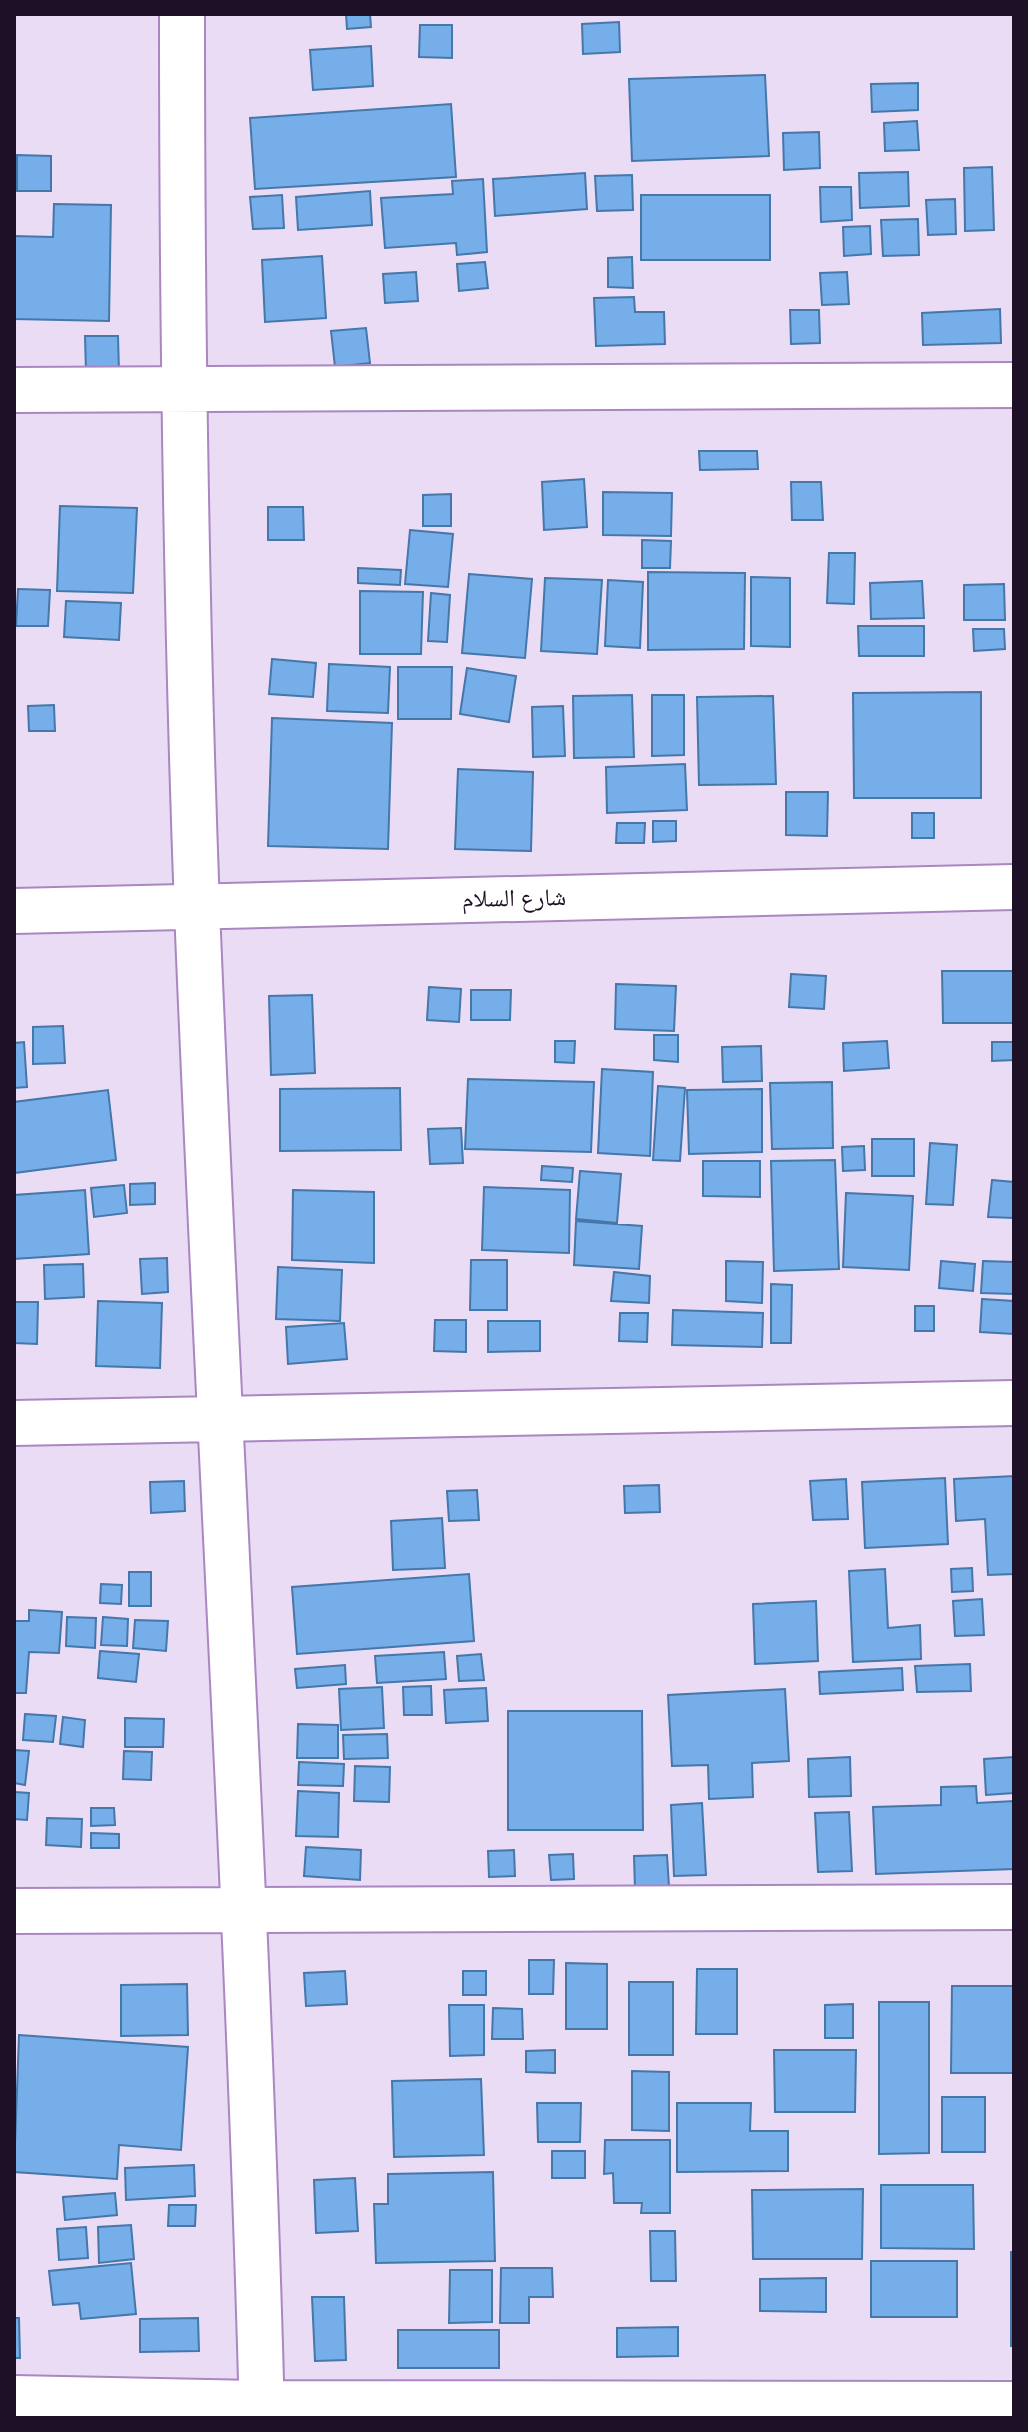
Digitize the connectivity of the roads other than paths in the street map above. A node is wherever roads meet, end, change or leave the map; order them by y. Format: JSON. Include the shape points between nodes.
{"nodes":[{"id":1,"x":182,"y":14,"type":"edge"},
{"id":2,"x":1014,"y":385,"type":"edge"},
{"id":3,"x":182,"y":389,"type":"junction"},
{"id":4,"x":14,"y":390,"type":"edge"},
{"id":5,"x":1014,"y":887,"type":"edge"},
{"id":6,"x":197,"y":908,"type":"junction"},
{"id":7,"x":14,"y":911,"type":"edge"},
{"id":8,"x":1014,"y":1403,"type":"edge"},
{"id":9,"x":221,"y":1418,"type":"junction"},
{"id":10,"x":14,"y":1423,"type":"edge"},
{"id":11,"x":1014,"y":1907,"type":"edge"},
{"id":12,"x":245,"y":1909,"type":"junction"},
{"id":13,"x":14,"y":1911,"type":"edge"},
{"id":14,"x":14,"y":2398,"type":"edge"},
{"id":15,"x":1014,"y":2404,"type":"edge"},
{"id":16,"x":261,"y":2410,"type":"edge"}],
"edges":[{"from":1,"to":3,"type":"street"},
{"from":2,"to":3,"type":"street"},
{"from":3,"to":4,"type":"street"},
{"from":3,"to":6,"type":"street"},
{"from":5,"to":6,"type":"street","name":"شارع السلام"},
{"from":6,"to":7,"type":"street","name":"شارع السلام"},
{"from":6,"to":9,"type":"street"},
{"from":8,"to":9,"type":"street"},
{"from":9,"to":10,"type":"street"},
{"from":9,"to":12,"type":"street"},
{"from":11,"to":12,"type":"street"},
{"from":12,"to":13,"type":"street"},
{"from":12,"to":16,"type":"street"},
{"from":14,"to":16,"type":"street"},
{"from":15,"to":16,"type":"street"}]}
